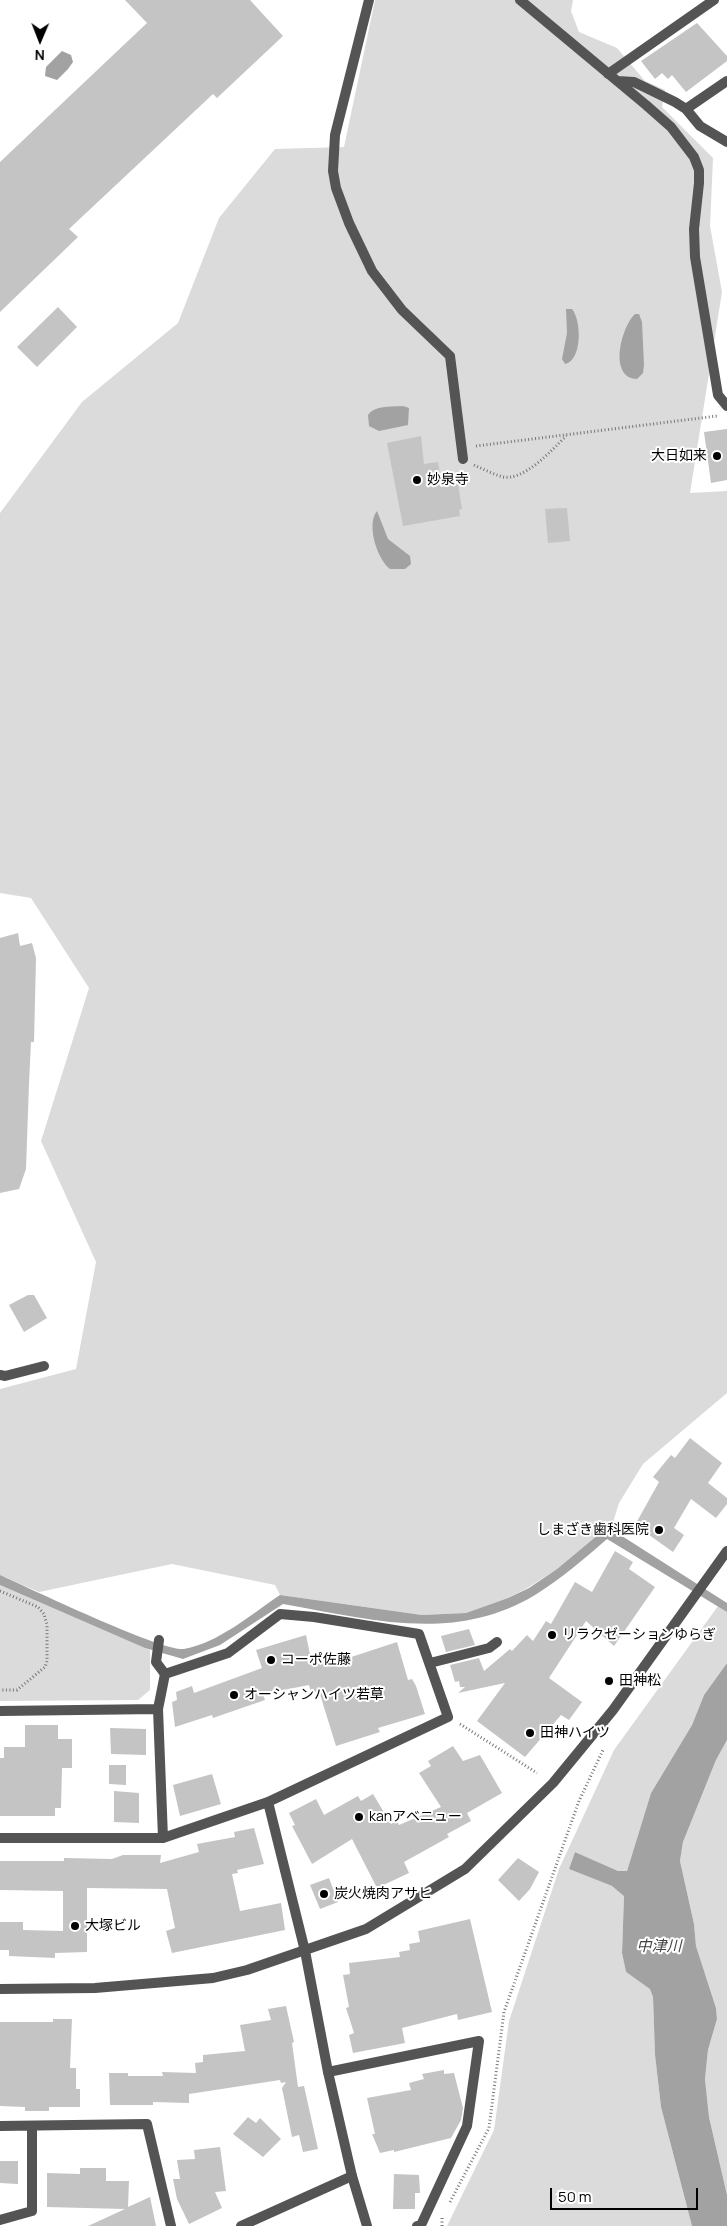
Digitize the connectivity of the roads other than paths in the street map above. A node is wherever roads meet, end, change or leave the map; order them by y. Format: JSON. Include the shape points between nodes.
{"nodes":[{"id":1,"x":369,"y":0,"type":"edge"},
{"id":2,"x":520,"y":0,"type":"edge"},
{"id":3,"x":714,"y":0,"type":"edge"},
{"id":4,"x":608,"y":74,"type":"junction"},
{"id":5,"x":617,"y":81,"type":"junction"},
{"id":6,"x":727,"y":81,"type":"edge"},
{"id":7,"x":686,"y":109,"type":"junction"},
{"id":8,"x":727,"y":142,"type":"edge"},
{"id":9,"x":724,"y":410,"type":"edge"},
{"id":10,"x":463,"y":459,"type":"road end"},
{"id":11,"x":44,"y":1366,"type":"dead end"},
{"id":12,"x":0,"y":1375,"type":"edge"},
{"id":13,"x":727,"y":1551,"type":"edge"},
{"id":14,"x":158,"y":1640,"type":"dead end"},
{"id":15,"x":497,"y":1642,"type":"dead end"},
{"id":16,"x":430,"y":1663,"type":"junction"},
{"id":17,"x":165,"y":1674,"type":"junction"},
{"id":18,"x":158,"y":1709,"type":"junction"},
{"id":19,"x":0,"y":1711,"type":"edge"},
{"id":20,"x":268,"y":1802,"type":"junction"},
{"id":21,"x":0,"y":1838,"type":"edge"},
{"id":22,"x":163,"y":1838,"type":"junction"},
{"id":23,"x":305,"y":1951,"type":"junction"},
{"id":24,"x":0,"y":1989,"type":"edge"},
{"id":25,"x":328,"y":2072,"type":"junction"},
{"id":26,"x":0,"y":2126,"type":"edge"},
{"id":27,"x":32,"y":2126,"type":"junction"},
{"id":28,"x":352,"y":2176,"type":"junction"},
{"id":29,"x":0,"y":2220,"type":"edge"},
{"id":30,"x":171,"y":2226,"type":"edge"},
{"id":31,"x":241,"y":2226,"type":"edge"},
{"id":32,"x":367,"y":2226,"type":"edge"},
{"id":33,"x":416,"y":2226,"type":"edge"}],
"edges":[{"from":1,"to":10,"type":"street","via":[[335,135],[333,172],[336,188],[348,223],[372,271],[402,310],[450,356]]},
{"from":2,"to":4,"type":"street"},
{"from":3,"to":4,"type":"street"},
{"from":4,"to":5,"type":"street"},
{"from":5,"to":7,"type":"street","via":[[634,82]]},
{"from":5,"to":9,"type":"street","via":[[671,127],[699,170],[695,257],[718,396]]},
{"from":6,"to":7,"type":"street"},
{"from":7,"to":8,"type":"street","via":[[700,126]]},
{"from":11,"to":12,"type":"street"},
{"from":13,"to":23,"type":"street","via":[[613,1710],[553,1784],[464,1869],[366,1929]]},
{"from":14,"to":17,"type":"street","via":[[156,1662]]},
{"from":15,"to":16,"type":"street","via":[[489,1648]]},
{"from":16,"to":17,"type":"street","via":[[419,1634],[280,1614],[228,1653]]},
{"from":16,"to":20,"type":"street","via":[[448,1716]]},
{"from":17,"to":18,"type":"street"},
{"from":18,"to":19,"type":"street"},
{"from":18,"to":22,"type":"street"},
{"from":20,"to":22,"type":"street"},
{"from":20,"to":23,"type":"street"},
{"from":21,"to":22,"type":"street"},
{"from":23,"to":24,"type":"street","via":[[213,1978],[95,1988]]},
{"from":23,"to":25,"type":"street"},
{"from":25,"to":28,"type":"street"},
{"from":25,"to":33,"type":"street","via":[[479,2041],[467,2126],[421,2225]]},
{"from":26,"to":27,"type":"street"},
{"from":27,"to":29,"type":"street","via":[[32,2212]]},
{"from":27,"to":30,"type":"street","via":[[147,2124]]},
{"from":28,"to":31,"type":"street"},
{"from":28,"to":32,"type":"street"}]}
